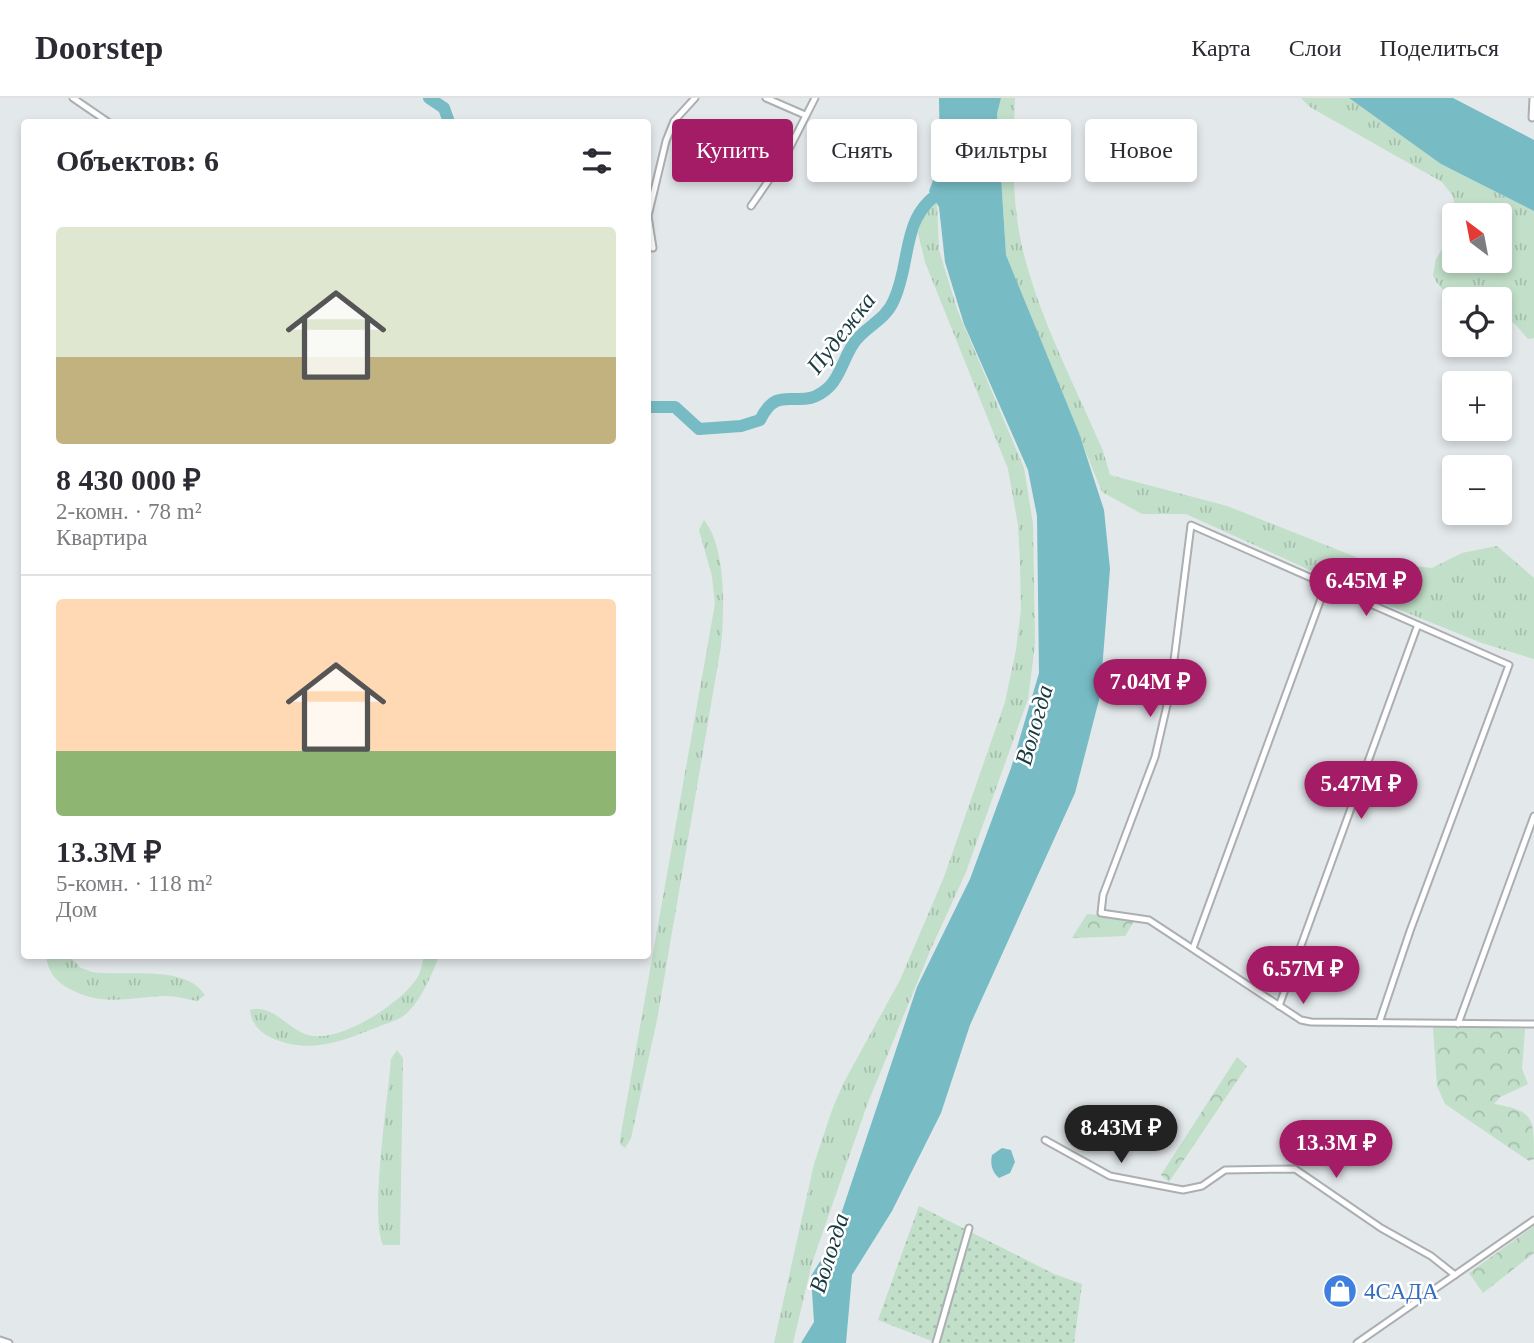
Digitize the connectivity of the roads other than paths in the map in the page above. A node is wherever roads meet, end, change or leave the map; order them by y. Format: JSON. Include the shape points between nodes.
{"nodes":[{"id":1,"x":73,"y":98,"type":"edge"},
{"id":2,"x":695,"y":98,"type":"edge"},
{"id":3,"x":766,"y":98,"type":"edge"},
{"id":4,"x":815,"y":98,"type":"edge"},
{"id":5,"x":1534,"y":98,"type":"edge"},
{"id":6,"x":805,"y":115,"type":"junction"},
{"id":7,"x":1532,"y":118,"type":"dead end"},
{"id":8,"x":104,"y":119,"type":"edge"},
{"id":9,"x":651,"y":204,"type":"edge"},
{"id":10,"x":751,"y":206,"type":"dead end"},
{"id":11,"x":651,"y":235,"type":"edge"},
{"id":12,"x":653,"y":248,"type":"dead end"},
{"id":13,"x":1326,"y":585,"type":"junction"},
{"id":14,"x":1417,"y":627,"type":"junction"},
{"id":15,"x":1534,"y":816,"type":"edge"},
{"id":16,"x":1193,"y":948,"type":"junction"},
{"id":17,"x":1279,"y":1006,"type":"junction"},
{"id":18,"x":1379,"y":1023,"type":"junction"},
{"id":19,"x":1458,"y":1024,"type":"junction"},
{"id":20,"x":1534,"y":1024,"type":"edge"},
{"id":21,"x":1045,"y":1140,"type":"dead end"},
{"id":22,"x":1534,"y":1220,"type":"edge"},
{"id":23,"x":969,"y":1228,"type":"dead end"},
{"id":24,"x":1455,"y":1275,"type":"junction"},
{"id":25,"x":0,"y":1340,"type":"edge"},
{"id":26,"x":9,"y":1343,"type":"edge"},
{"id":27,"x":936,"y":1343,"type":"edge"},
{"id":28,"x":1357,"y":1343,"type":"edge"}],
"edges":[{"from":1,"to":8,"type":"street"},
{"from":2,"to":9,"type":"street","via":[[674,121]]},
{"from":3,"to":6,"type":"street"},
{"from":4,"to":6,"type":"street"},
{"from":5,"to":7,"type":"street"},
{"from":6,"to":10,"type":"street","via":[[780,166]]},
{"from":11,"to":12,"type":"street"},
{"from":13,"to":14,"type":"street"},
{"from":13,"to":16,"type":"street"},
{"from":13,"to":16,"type":"street","via":[[1191,525],[1170,692],[1155,757],[1103,895],[1101,913],[1149,919]]},
{"from":14,"to":17,"type":"street"},
{"from":14,"to":18,"type":"street","via":[[1509,665]]},
{"from":15,"to":19,"type":"street"},
{"from":16,"to":17,"type":"street"},
{"from":17,"to":18,"type":"street","via":[[1311,1022]]},
{"from":18,"to":19,"type":"street"},
{"from":19,"to":20,"type":"street"},
{"from":21,"to":24,"type":"street","via":[[1110,1177],[1183,1189],[1202,1186],[1226,1170],[1295,1169]]},
{"from":22,"to":24,"type":"street"},
{"from":23,"to":27,"type":"street"},
{"from":24,"to":28,"type":"street"},
{"from":25,"to":26,"type":"street"}]}
